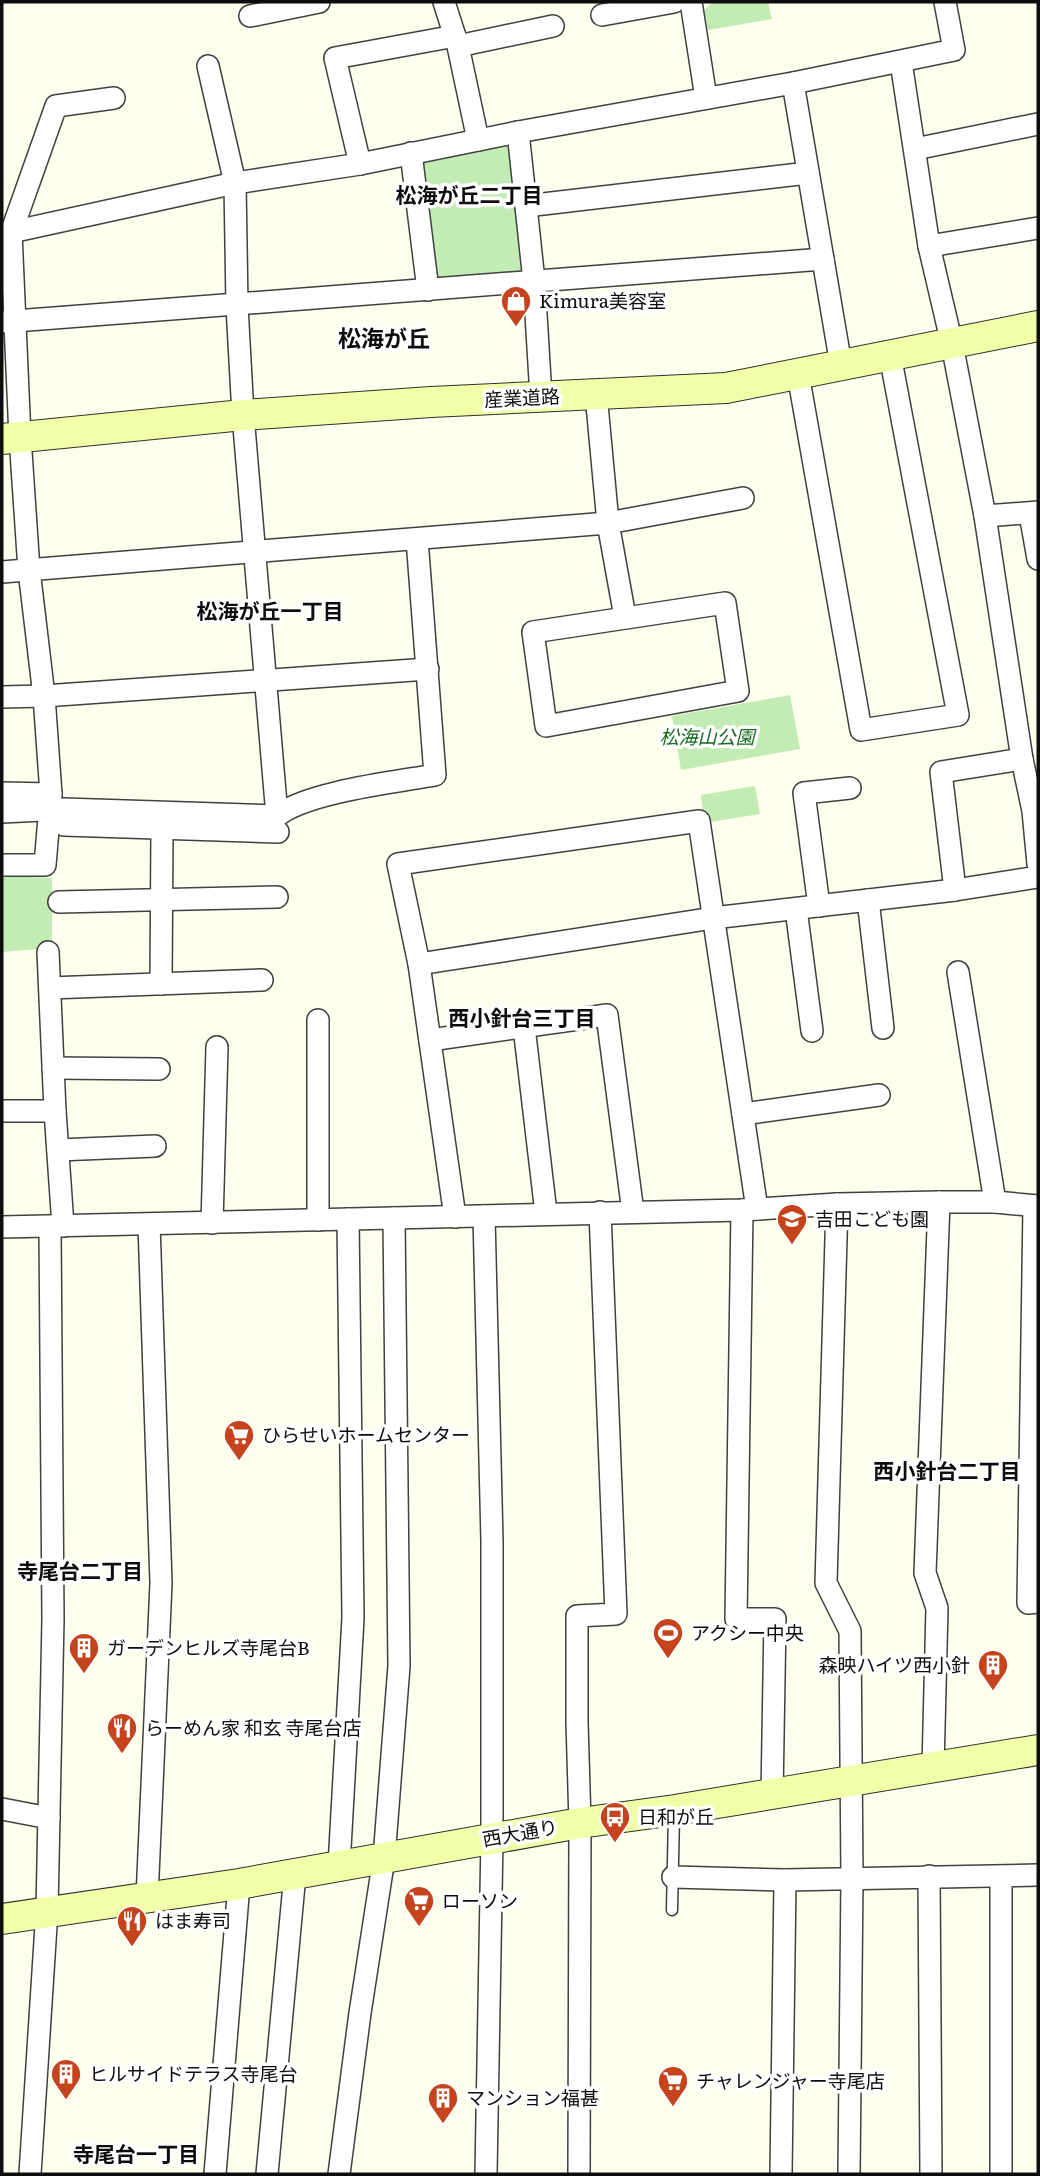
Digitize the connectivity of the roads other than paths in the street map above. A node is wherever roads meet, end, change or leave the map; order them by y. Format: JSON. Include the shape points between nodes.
{"nodes":[{"id":1,"x":319,"y":2,"type":"edge"},
{"id":2,"x":444,"y":2,"type":"edge"},
{"id":3,"x":674,"y":2,"type":"edge"},
{"id":4,"x":691,"y":2,"type":"edge"},
{"id":5,"x":945,"y":2,"type":"edge"},
{"id":6,"x":602,"y":15,"type":"dead end"},
{"id":7,"x":250,"y":16,"type":"dead end"},
{"id":8,"x":553,"y":26,"type":"dead end"},
{"id":9,"x":456,"y":41,"type":"junction"},
{"id":10,"x":901,"y":62,"type":"junction"},
{"id":11,"x":208,"y":66,"type":"dead end"},
{"id":12,"x":793,"y":83,"type":"junction"},
{"id":13,"x":114,"y":98,"type":"dead end"},
{"id":14,"x":706,"y":98,"type":"junction"},
{"id":15,"x":1038,"y":124,"type":"edge"},
{"id":16,"x":518,"y":132,"type":"junction"},
{"id":17,"x":478,"y":140,"type":"junction"},
{"id":18,"x":915,"y":149,"type":"junction"},
{"id":19,"x":411,"y":153,"type":"junction"},
{"id":20,"x":360,"y":164,"type":"junction"},
{"id":21,"x":808,"y":173,"type":"junction"},
{"id":22,"x":235,"y":183,"type":"junction"},
{"id":23,"x":526,"y":206,"type":"junction"},
{"id":24,"x":1038,"y":228,"type":"edge"},
{"id":25,"x":7,"y":233,"type":"edge"},
{"id":26,"x":929,"y":246,"type":"junction"},
{"id":27,"x":823,"y":259,"type":"junction"},
{"id":28,"x":534,"y":281,"type":"junction"},
{"id":29,"x":428,"y":290,"type":"junction"},
{"id":30,"x":237,"y":306,"type":"junction"},
{"id":31,"x":8,"y":322,"type":"edge"},
{"id":32,"x":1038,"y":326,"type":"edge"},
{"id":33,"x":952,"y":344,"type":"junction"},
{"id":34,"x":890,"y":355,"type":"junction"},
{"id":35,"x":841,"y":365,"type":"junction"},
{"id":36,"x":798,"y":373,"type":"junction"},
{"id":37,"x":596,"y":394,"type":"junction"},
{"id":38,"x":541,"y":397,"type":"junction"},
{"id":39,"x":243,"y":415,"type":"junction"},
{"id":40,"x":11,"y":438,"type":"edge"},
{"id":41,"x":744,"y":498,"type":"dead end"},
{"id":42,"x":1034,"y":513,"type":"edge"},
{"id":43,"x":985,"y":516,"type":"junction"},
{"id":44,"x":608,"y":523,"type":"junction"},
{"id":45,"x":417,"y":539,"type":"junction"},
{"id":46,"x":254,"y":553,"type":"junction"},
{"id":47,"x":1038,"y":559,"type":"edge"},
{"id":48,"x":29,"y":570,"type":"junction"},
{"id":49,"x":2,"y":572,"type":"edge"},
{"id":50,"x":625,"y":617,"type":"junction"},
{"id":51,"x":428,"y":669,"type":"junction"},
{"id":52,"x":265,"y":681,"type":"junction"},
{"id":53,"x":44,"y":696,"type":"junction"},
{"id":54,"x":2,"y":697,"type":"edge"},
{"id":55,"x":1022,"y":759,"type":"junction"},
{"id":56,"x":850,"y":788,"type":"dead end"},
{"id":57,"x":2,"y":793,"type":"edge"},
{"id":58,"x":55,"y":810,"type":"junction"},
{"id":59,"x":1035,"y":811,"type":"edge"},
{"id":60,"x":2,"y":812,"type":"edge"},
{"id":61,"x":277,"y":824,"type":"junction"},
{"id":62,"x":162,"y":829,"type":"junction"},
{"id":63,"x":1038,"y":864,"type":"edge"},
{"id":64,"x":2,"y":865,"type":"edge"},
{"id":65,"x":1038,"y":877,"type":"edge"},
{"id":66,"x":955,"y":890,"type":"junction"},
{"id":67,"x":277,"y":897,"type":"dead end"},
{"id":68,"x":161,"y":898,"type":"junction"},
{"id":69,"x":867,"y":900,"type":"junction"},
{"id":70,"x":59,"y":902,"type":"dead end"},
{"id":71,"x":820,"y":906,"type":"junction"},
{"id":72,"x":796,"y":909,"type":"junction"},
{"id":73,"x":713,"y":918,"type":"junction"},
{"id":74,"x":48,"y":952,"type":"dead end"},
{"id":75,"x":419,"y":964,"type":"junction"},
{"id":76,"x":958,"y":972,"type":"dead end"},
{"id":77,"x":262,"y":981,"type":"dead end"},
{"id":78,"x":161,"y":984,"type":"junction"},
{"id":79,"x":50,"y":988,"type":"junction"},
{"id":80,"x":318,"y":1020,"type":"dead end"},
{"id":81,"x":524,"y":1027,"type":"junction"},
{"id":82,"x":883,"y":1028,"type":"dead end"},
{"id":83,"x":812,"y":1031,"type":"dead end"},
{"id":84,"x":430,"y":1040,"type":"junction"},
{"id":85,"x":216,"y":1047,"type":"dead end"},
{"id":86,"x":53,"y":1068,"type":"junction"},
{"id":87,"x":159,"y":1069,"type":"dead end"},
{"id":88,"x":879,"y":1095,"type":"dead end"},
{"id":89,"x":2,"y":1111,"type":"edge"},
{"id":90,"x":55,"y":1111,"type":"junction"},
{"id":91,"x":743,"y":1114,"type":"junction"},
{"id":92,"x":155,"y":1146,"type":"dead end"},
{"id":93,"x":58,"y":1150,"type":"junction"},
{"id":94,"x":939,"y":1202,"type":"junction"},
{"id":95,"x":995,"y":1202,"type":"junction"},
{"id":96,"x":837,"y":1204,"type":"junction"},
{"id":97,"x":1036,"y":1206,"type":"edge"},
{"id":98,"x":749,"y":1210,"type":"junction"},
{"id":99,"x":600,"y":1212,"type":"junction"},
{"id":100,"x":632,"y":1212,"type":"junction"},
{"id":101,"x":546,"y":1213,"type":"junction"},
{"id":102,"x":484,"y":1216,"type":"junction"},
{"id":103,"x":456,"y":1217,"type":"junction"},
{"id":104,"x":394,"y":1218,"type":"junction"},
{"id":105,"x":348,"y":1219,"type":"junction"},
{"id":106,"x":318,"y":1220,"type":"junction"},
{"id":107,"x":212,"y":1223,"type":"junction"},
{"id":108,"x":149,"y":1224,"type":"junction"},
{"id":109,"x":2,"y":1227,"type":"edge"},
{"id":110,"x":57,"y":1227,"type":"junction"},
{"id":111,"x":1038,"y":1602,"type":"edge"},
{"id":112,"x":1038,"y":1750,"type":"edge"},
{"id":113,"x":933,"y":1766,"type":"junction"},
{"id":114,"x":850,"y":1780,"type":"junction"},
{"id":115,"x":772,"y":1795,"type":"junction"},
{"id":116,"x":2,"y":1809,"type":"edge"},
{"id":117,"x":674,"y":1810,"type":"junction"},
{"id":118,"x":49,"y":1818,"type":"junction"},
{"id":119,"x":580,"y":1822,"type":"junction"},
{"id":120,"x":492,"y":1838,"type":"junction"},
{"id":121,"x":384,"y":1858,"type":"junction"},
{"id":122,"x":339,"y":1866,"type":"junction"},
{"id":123,"x":295,"y":1874,"type":"junction"},
{"id":124,"x":1038,"y":1875,"type":"edge"},
{"id":125,"x":929,"y":1876,"type":"junction"},
{"id":126,"x":1002,"y":1876,"type":"junction"},
{"id":127,"x":673,"y":1877,"type":"junction"},
{"id":128,"x":852,"y":1878,"type":"junction"},
{"id":129,"x":785,"y":1880,"type":"junction"},
{"id":130,"x":239,"y":1884,"type":"junction"},
{"id":131,"x":147,"y":1898,"type":"junction"},
{"id":132,"x":47,"y":1910,"type":"junction"},
{"id":133,"x":672,"y":1910,"type":"dead end"},
{"id":134,"x":2,"y":1919,"type":"edge"},
{"id":135,"x":30,"y":2174,"type":"edge"},
{"id":136,"x":215,"y":2174,"type":"edge"},
{"id":137,"x":267,"y":2174,"type":"edge"},
{"id":138,"x":340,"y":2174,"type":"edge"},
{"id":139,"x":486,"y":2174,"type":"edge"},
{"id":140,"x":579,"y":2174,"type":"edge"},
{"id":141,"x":781,"y":2174,"type":"edge"},
{"id":142,"x":849,"y":2174,"type":"edge"},
{"id":143,"x":931,"y":2174,"type":"edge"},
{"id":144,"x":1001,"y":2174,"type":"edge"}],
"edges":[{"from":1,"to":7,"type":"street"},
{"from":2,"to":9,"type":"street"},
{"from":3,"to":6,"type":"street"},
{"from":4,"to":14,"type":"street"},
{"from":5,"to":10,"type":"street","via":[[954,50]]},
{"from":8,"to":9,"type":"street"},
{"from":9,"to":17,"type":"street"},
{"from":9,"to":20,"type":"street","via":[[335,58]]},
{"from":10,"to":12,"type":"street"},
{"from":10,"to":18,"type":"street"},
{"from":11,"to":22,"type":"street"},
{"from":12,"to":14,"type":"street"},
{"from":12,"to":21,"type":"street"},
{"from":13,"to":25,"type":"street","via":[[56,106]]},
{"from":14,"to":16,"type":"street"},
{"from":15,"to":18,"type":"street"},
{"from":16,"to":17,"type":"street"},
{"from":16,"to":23,"type":"street"},
{"from":17,"to":19,"type":"street"},
{"from":18,"to":26,"type":"street"},
{"from":19,"to":20,"type":"street"},
{"from":19,"to":29,"type":"street"},
{"from":20,"to":22,"type":"street"},
{"from":21,"to":23,"type":"street"},
{"from":21,"to":27,"type":"street"},
{"from":22,"to":25,"type":"street"},
{"from":22,"to":30,"type":"street"},
{"from":23,"to":28,"type":"street"},
{"from":24,"to":26,"type":"street"},
{"from":25,"to":31,"type":"street"},
{"from":26,"to":33,"type":"street"},
{"from":27,"to":28,"type":"street"},
{"from":27,"to":35,"type":"street"},
{"from":28,"to":29,"type":"street"},
{"from":28,"to":38,"type":"street"},
{"from":29,"to":30,"type":"street"},
{"from":30,"to":31,"type":"street"},
{"from":30,"to":39,"type":"street"},
{"from":31,"to":40,"type":"street"},
{"from":32,"to":33,"type":"street","name":"産業道路"},
{"from":33,"to":34,"type":"street","name":"産業道路"},
{"from":33,"to":43,"type":"street"},
{"from":34,"to":35,"type":"street","name":"産業道路"},
{"from":34,"to":36,"type":"street","via":[[958,715],[861,730]]},
{"from":35,"to":36,"type":"street","name":"産業道路"},
{"from":36,"to":37,"type":"street","name":"産業道路","via":[[726,388]]},
{"from":37,"to":38,"type":"street","name":"産業道路"},
{"from":37,"to":44,"type":"street"},
{"from":38,"to":39,"type":"street","name":"産業道路"},
{"from":39,"to":40,"type":"street","name":"産業道路"},
{"from":39,"to":46,"type":"street"},
{"from":40,"to":48,"type":"street"},
{"from":41,"to":44,"type":"street"},
{"from":42,"to":43,"type":"street"},
{"from":42,"to":47,"type":"street"},
{"from":43,"to":55,"type":"street"},
{"from":44,"to":45,"type":"street"},
{"from":44,"to":50,"type":"street"},
{"from":45,"to":46,"type":"street"},
{"from":45,"to":51,"type":"street"},
{"from":46,"to":48,"type":"street"},
{"from":46,"to":52,"type":"street"},
{"from":48,"to":49,"type":"street"},
{"from":48,"to":53,"type":"street"},
{"from":50,"to":50,"type":"street","via":[[725,603],[738,691],[546,726],[533,632]]},
{"from":51,"to":52,"type":"street"},
{"from":51,"to":61,"type":"street","via":[[435,775],[356,788],[288,808]]},
{"from":52,"to":53,"type":"street"},
{"from":52,"to":61,"type":"street"},
{"from":53,"to":54,"type":"street"},
{"from":53,"to":58,"type":"street"},
{"from":55,"to":59,"type":"street"},
{"from":55,"to":66,"type":"street","via":[[941,772]]},
{"from":56,"to":71,"type":"street","via":[[804,793]]},
{"from":57,"to":58,"type":"street"},
{"from":58,"to":60,"type":"street"},
{"from":58,"to":61,"type":"street"},
{"from":58,"to":62,"type":"street"},
{"from":58,"to":64,"type":"street","via":[[45,865]]},
{"from":59,"to":63,"type":"street"},
{"from":61,"to":62,"type":"street"},
{"from":62,"to":68,"type":"street"},
{"from":65,"to":66,"type":"street"},
{"from":66,"to":69,"type":"street"},
{"from":67,"to":68,"type":"street"},
{"from":68,"to":70,"type":"street"},
{"from":68,"to":78,"type":"street"},
{"from":69,"to":71,"type":"street"},
{"from":69,"to":82,"type":"street"},
{"from":71,"to":72,"type":"street"},
{"from":72,"to":73,"type":"street"},
{"from":72,"to":83,"type":"street"},
{"from":73,"to":75,"type":"street"},
{"from":73,"to":75,"type":"street","via":[[699,821],[398,864]]},
{"from":73,"to":91,"type":"street"},
{"from":74,"to":79,"type":"street"},
{"from":75,"to":84,"type":"street"},
{"from":76,"to":95,"type":"street"},
{"from":77,"to":78,"type":"street"},
{"from":78,"to":79,"type":"street"},
{"from":79,"to":86,"type":"street"},
{"from":80,"to":106,"type":"street"},
{"from":81,"to":84,"type":"street"},
{"from":81,"to":100,"type":"street","via":[[607,1015]]},
{"from":81,"to":101,"type":"street"},
{"from":84,"to":103,"type":"street"},
{"from":85,"to":107,"type":"street"},
{"from":86,"to":87,"type":"street"},
{"from":86,"to":90,"type":"street"},
{"from":88,"to":91,"type":"street"},
{"from":89,"to":90,"type":"street"},
{"from":90,"to":93,"type":"street"},
{"from":91,"to":98,"type":"street"},
{"from":92,"to":93,"type":"street"},
{"from":93,"to":110,"type":"street"},
{"from":94,"to":95,"type":"street"},
{"from":94,"to":96,"type":"street"},
{"from":94,"to":113,"type":"street","via":[[925,1573],[937,1608]]},
{"from":95,"to":97,"type":"street"},
{"from":96,"to":98,"type":"street"},
{"from":96,"to":114,"type":"street","via":[[826,1583],[850,1631]]},
{"from":97,"to":111,"type":"street","via":[[1028,1603]]},
{"from":98,"to":100,"type":"street"},
{"from":98,"to":115,"type":"street","via":[[736,1619],[775,1619]]},
{"from":99,"to":100,"type":"street"},
{"from":99,"to":101,"type":"street"},
{"from":99,"to":119,"type":"street","via":[[616,1614],[577,1616]]},
{"from":101,"to":102,"type":"street"},
{"from":102,"to":103,"type":"street"},
{"from":102,"to":120,"type":"street"},
{"from":103,"to":104,"type":"street"},
{"from":104,"to":105,"type":"street"},
{"from":104,"to":121,"type":"street","via":[[399,1666]]},
{"from":105,"to":106,"type":"street"},
{"from":105,"to":122,"type":"street","via":[[353,1618]]},
{"from":106,"to":107,"type":"street"},
{"from":107,"to":108,"type":"street"},
{"from":108,"to":110,"type":"street"},
{"from":108,"to":131,"type":"street","via":[[160,1583]]},
{"from":109,"to":110,"type":"street"},
{"from":110,"to":118,"type":"street"},
{"from":112,"to":113,"type":"street","name":"西大通り"},
{"from":113,"to":114,"type":"street","name":"西大通り"},
{"from":114,"to":115,"type":"street","name":"西大通り"},
{"from":114,"to":128,"type":"street"},
{"from":115,"to":117,"type":"street","name":"西大通り"},
{"from":116,"to":118,"type":"street"},
{"from":117,"to":119,"type":"street","name":"西大通り"},
{"from":117,"to":127,"type":"lane"},
{"from":118,"to":132,"type":"street"},
{"from":119,"to":120,"type":"street","name":"西大通り"},
{"from":119,"to":140,"type":"street"},
{"from":120,"to":121,"type":"street","name":"西大通り"},
{"from":120,"to":139,"type":"street"},
{"from":121,"to":122,"type":"street","name":"西大通り"},
{"from":121,"to":138,"type":"street"},
{"from":122,"to":123,"type":"street","name":"西大通り"},
{"from":123,"to":130,"type":"street","name":"西大通り"},
{"from":123,"to":137,"type":"street"},
{"from":124,"to":126,"type":"street"},
{"from":125,"to":126,"type":"street"},
{"from":125,"to":128,"type":"street"},
{"from":125,"to":143,"type":"street"},
{"from":126,"to":144,"type":"street"},
{"from":127,"to":129,"type":"street"},
{"from":127,"to":133,"type":"lane"},
{"from":128,"to":129,"type":"street"},
{"from":128,"to":142,"type":"street"},
{"from":129,"to":141,"type":"street"},
{"from":130,"to":131,"type":"street","name":"西大通り"},
{"from":130,"to":136,"type":"street"},
{"from":131,"to":132,"type":"street","name":"西大通り"},
{"from":132,"to":134,"type":"street","name":"西大通り"},
{"from":132,"to":135,"type":"street"}]}
